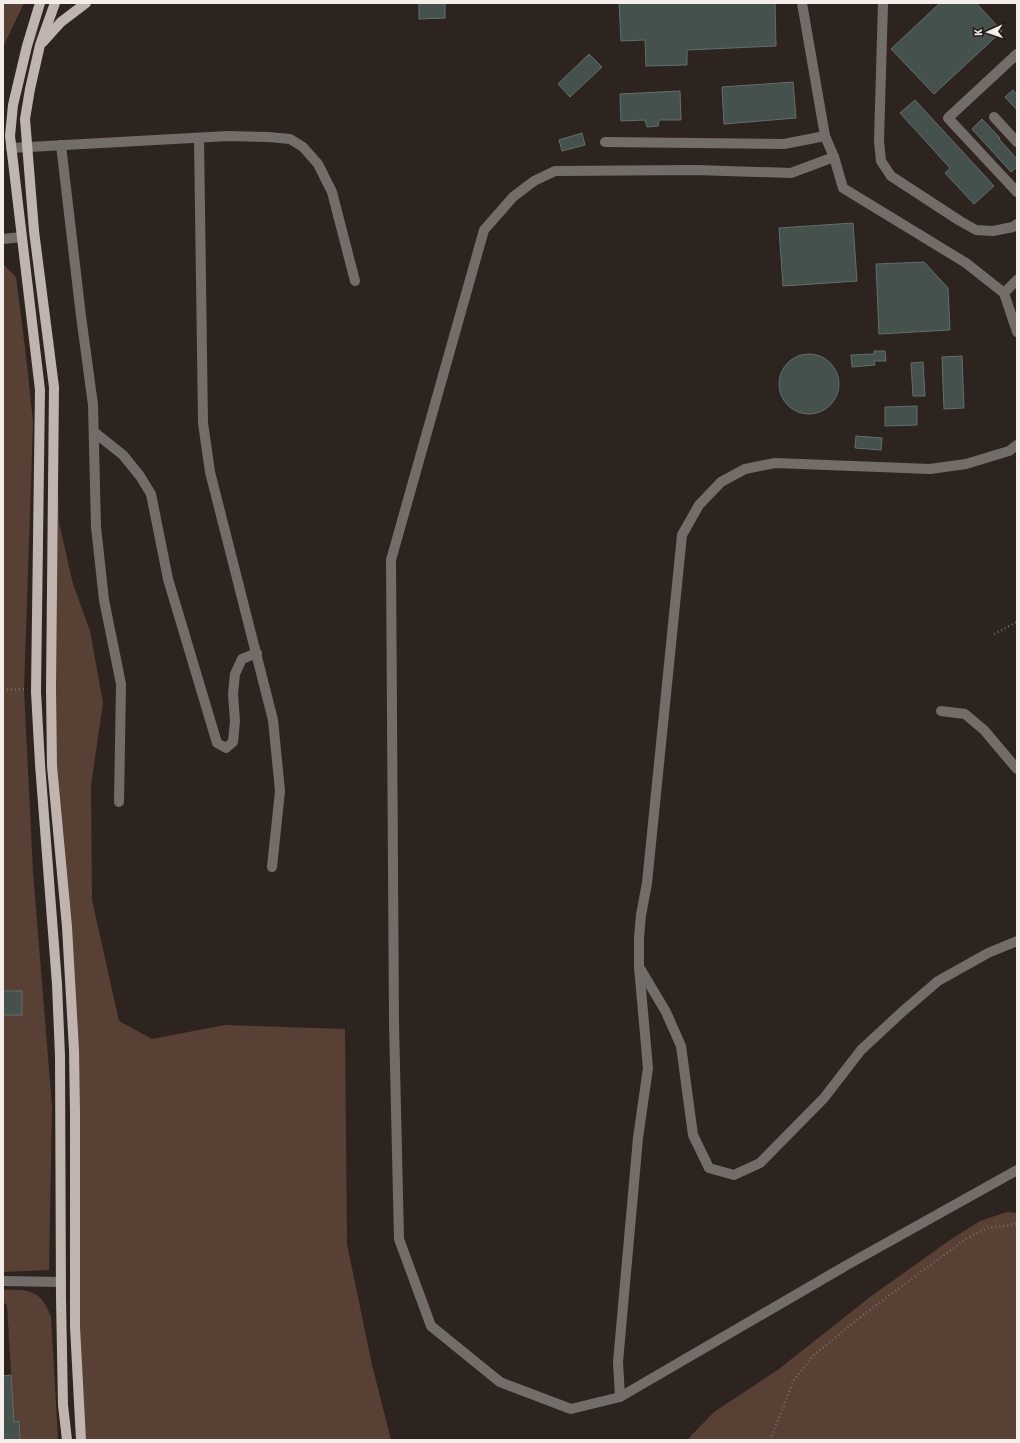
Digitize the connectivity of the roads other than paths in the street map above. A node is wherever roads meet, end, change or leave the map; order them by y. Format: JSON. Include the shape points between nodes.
{"nodes":[{"id":1,"x":40,"y":3,"type":"edge"},
{"id":2,"x":55,"y":3,"type":"edge"},
{"id":3,"x":86,"y":3,"type":"edge"},
{"id":4,"x":802,"y":3,"type":"edge"},
{"id":5,"x":883,"y":3,"type":"edge"},
{"id":6,"x":40,"y":45,"type":"junction"},
{"id":7,"x":1016,"y":56,"type":"edge"},
{"id":8,"x":994,"y":117,"type":"dead end"},
{"id":9,"x":825,"y":136,"type":"junction"},
{"id":10,"x":199,"y":138,"type":"junction"},
{"id":11,"x":605,"y":142,"type":"dead end"},
{"id":12,"x":1017,"y":142,"type":"edge"},
{"id":13,"x":61,"y":145,"type":"junction"},
{"id":14,"x":27,"y":147,"type":"junction"},
{"id":15,"x":12,"y":148,"type":"junction"},
{"id":16,"x":834,"y":157,"type":"junction"},
{"id":17,"x":1015,"y":188,"type":"edge"},
{"id":18,"x":1017,"y":224,"type":"edge"},
{"id":19,"x":22,"y":237,"type":"junction"},
{"id":20,"x":3,"y":239,"type":"edge"},
{"id":21,"x":1017,"y":280,"type":"edge"},
{"id":22,"x":355,"y":281,"type":"dead end"},
{"id":23,"x":1004,"y":294,"type":"junction"},
{"id":24,"x":1017,"y":332,"type":"edge"},
{"id":25,"x":94,"y":432,"type":"junction"},
{"id":26,"x":1017,"y":445,"type":"edge"},
{"id":27,"x":257,"y":652,"type":"junction"},
{"id":28,"x":941,"y":711,"type":"dead end"},
{"id":29,"x":1017,"y":768,"type":"edge"},
{"id":30,"x":119,"y":802,"type":"dead end"},
{"id":31,"x":272,"y":867,"type":"dead end"},
{"id":32,"x":1017,"y":941,"type":"edge"},
{"id":33,"x":639,"y":967,"type":"junction"},
{"id":34,"x":1017,"y":1170,"type":"edge"},
{"id":35,"x":3,"y":1281,"type":"edge"},
{"id":36,"x":61,"y":1282,"type":"junction"},
{"id":37,"x":620,"y":1397,"type":"junction"},
{"id":38,"x":67,"y":1440,"type":"edge"},
{"id":39,"x":81,"y":1440,"type":"edge"}],
"edges":[{"from":1,"to":15,"type":"main road","via":[[13,105],[10,136]]},
{"from":2,"to":6,"type":"main road"},
{"from":3,"to":6,"type":"main road","via":[[61,22]]},
{"from":4,"to":9,"type":"lane"},
{"from":5,"to":18,"type":"lane","via":[[879,141],[881,161],[891,176],[976,230],[993,231]]},
{"from":6,"to":14,"type":"main road","via":[[25,119]]},
{"from":7,"to":17,"type":"lane","via":[[948,118]]},
{"from":8,"to":12,"type":"lane"},
{"from":9,"to":11,"type":"lane","via":[[784,144]]},
{"from":9,"to":16,"type":"lane"},
{"from":10,"to":13,"type":"lane"},
{"from":10,"to":22,"type":"lane","via":[[268,137],[290,140],[303,147],[318,164],[332,192]]},
{"from":10,"to":27,"type":"lane","via":[[203,423],[210,472]]},
{"from":13,"to":14,"type":"lane"},
{"from":13,"to":25,"type":"lane","via":[[93,405]]},
{"from":14,"to":15,"type":"lane"},
{"from":14,"to":39,"type":"main road","via":[[34,231],[54,387],[52,766],[67,927],[74,1050],[75,1326]]},
{"from":15,"to":19,"type":"main road"},
{"from":16,"to":23,"type":"lane","via":[[843,188],[966,263]]},
{"from":16,"to":37,"type":"lane","via":[[791,173],[696,170],[555,171],[534,181],[512,197],[484,230],[391,560],[394,1023],[399,1239],[431,1326],[500,1382],[571,1409]]},
{"from":19,"to":20,"type":"lane"},
{"from":19,"to":36,"type":"main road","via":[[40,390],[36,689],[57,984],[60,1056]]},
{"from":21,"to":23,"type":"lane"},
{"from":23,"to":24,"type":"lane"},
{"from":25,"to":27,"type":"lane","via":[[123,455],[140,476],[150,494],[170,587],[217,743],[226,748],[233,742],[235,674],[242,659]]},
{"from":25,"to":30,"type":"lane","via":[[96,527],[104,600],[121,684]]},
{"from":26,"to":33,"type":"lane","via":[[1009,451],[966,464],[930,469],[775,463],[745,468],[721,482],[699,505],[682,535],[647,882],[641,915]]},
{"from":27,"to":31,"type":"lane","via":[[273,720],[280,791]]},
{"from":28,"to":29,"type":"lane","via":[[965,714],[984,730]]},
{"from":32,"to":33,"type":"lane","via":[[938,981],[862,1050],[824,1098],[760,1163],[734,1175],[708,1168],[692,1135],[681,1046],[666,1012]]},
{"from":33,"to":37,"type":"lane","via":[[648,1068],[637,1146],[618,1362]]},
{"from":34,"to":37,"type":"lane"},
{"from":35,"to":36,"type":"lane"},
{"from":36,"to":38,"type":"main road","via":[[63,1405]]}]}
